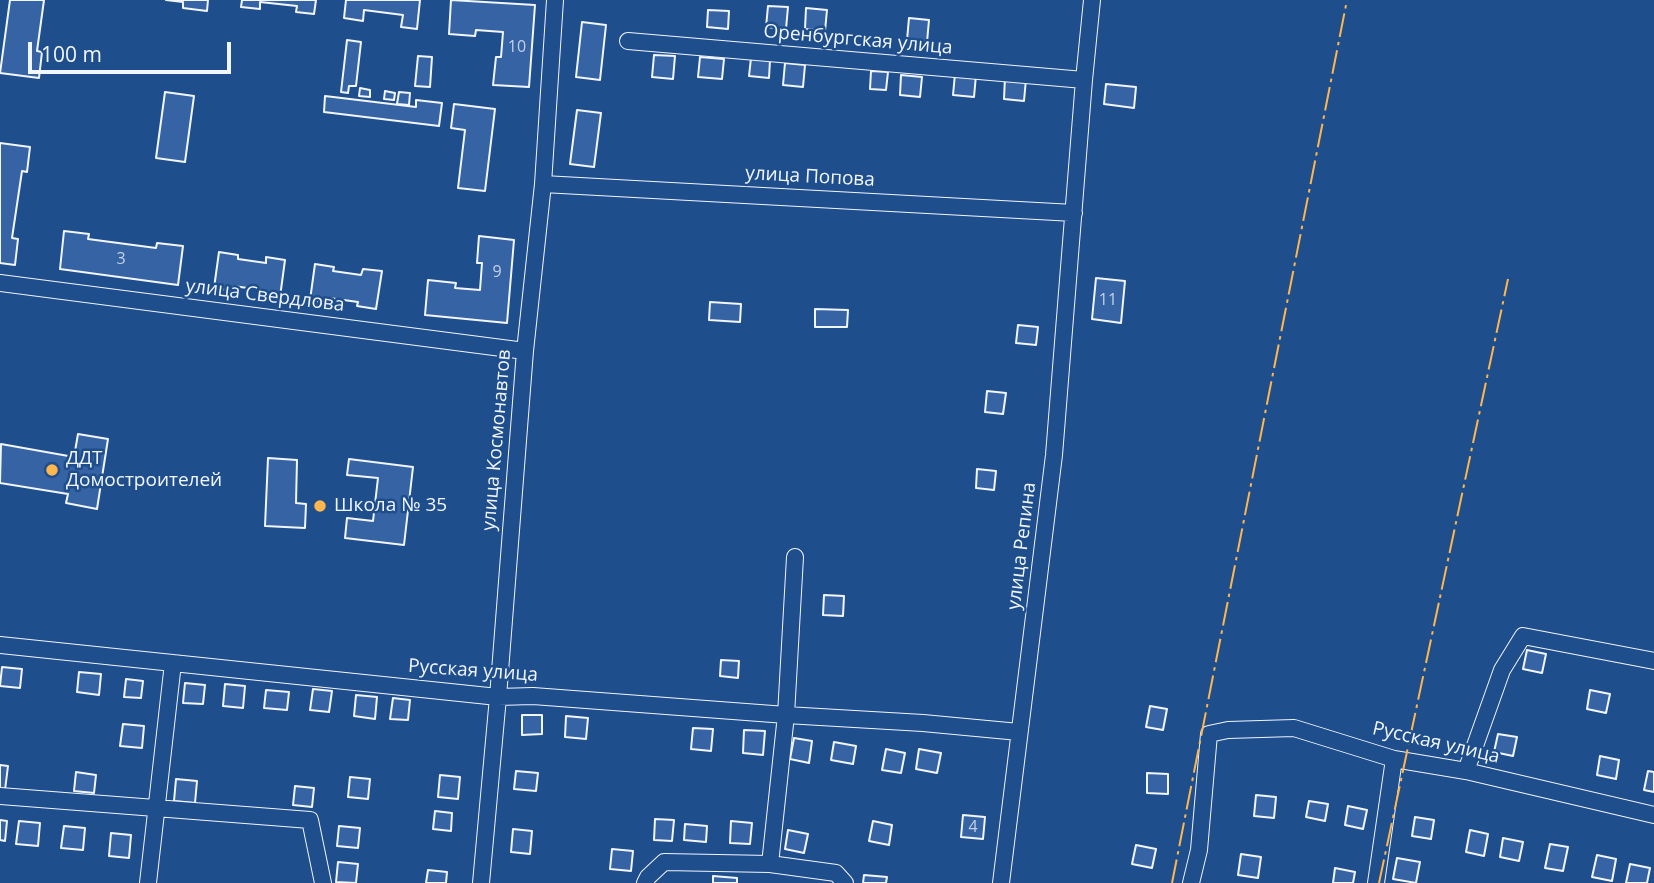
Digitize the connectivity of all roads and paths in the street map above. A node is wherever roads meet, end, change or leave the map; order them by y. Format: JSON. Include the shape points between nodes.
{"nodes":[{"id":1,"x":555,"y":0,"type":"edge"},
{"id":2,"x":1092,"y":0,"type":"edge"},
{"id":3,"x":628,"y":41,"type":"dead end"},
{"id":4,"x":1083,"y":80,"type":"junction"},
{"id":5,"x":543,"y":184,"type":"junction"},
{"id":6,"x":1074,"y":212,"type":"junction"},
{"id":7,"x":0,"y":283,"type":"edge"},
{"id":8,"x":525,"y":351,"type":"junction"},
{"id":9,"x":795,"y":557,"type":"dead end"},
{"id":10,"x":0,"y":645,"type":"edge"},
{"id":11,"x":1654,"y":660,"type":"edge"},
{"id":12,"x":173,"y":663,"type":"junction"},
{"id":13,"x":498,"y":697,"type":"junction"},
{"id":14,"x":786,"y":715,"type":"junction"},
{"id":15,"x":1019,"y":732,"type":"junction"},
{"id":16,"x":1394,"y":759,"type":"junction"},
{"id":17,"x":1466,"y":771,"type":"junction"},
{"id":18,"x":0,"y":796,"type":"edge"},
{"id":19,"x":157,"y":807,"type":"junction"},
{"id":20,"x":1654,"y":815,"type":"edge"},
{"id":21,"x":770,"y":864,"type":"junction"},
{"id":22,"x":148,"y":883,"type":"edge"},
{"id":23,"x":323,"y":883,"type":"edge"},
{"id":24,"x":481,"y":883,"type":"edge"},
{"id":25,"x":645,"y":883,"type":"edge"},
{"id":26,"x":845,"y":883,"type":"edge"},
{"id":27,"x":1001,"y":883,"type":"edge"},
{"id":28,"x":1191,"y":883,"type":"edge"},
{"id":29,"x":1376,"y":883,"type":"edge"}],
"edges":[{"from":1,"to":5,"type":"street","name":"улица Космонавтов"},
{"from":2,"to":4,"type":"street","name":"улица Репина"},
{"from":3,"to":4,"type":"street","name":"Оренбургская улица"},
{"from":4,"to":6,"type":"street","name":"улица Репина"},
{"from":5,"to":6,"type":"street","name":"улица Попова"},
{"from":5,"to":8,"type":"street","name":"улица Космонавтов"},
{"from":6,"to":15,"type":"street","name":"улица Репина","via":[[1054,454]]},
{"from":7,"to":8,"type":"street","name":"улица Свердлова"},
{"from":8,"to":13,"type":"street","name":"улица Космонавтов"},
{"from":9,"to":14,"type":"street"},
{"from":10,"to":12,"type":"street","name":"Русская улица"},
{"from":11,"to":17,"type":"street","via":[[1523,636],[1502,670]]},
{"from":12,"to":13,"type":"street","name":"Русская улица"},
{"from":12,"to":19,"type":"street"},
{"from":13,"to":14,"type":"street","name":"Русская улица"},
{"from":13,"to":24,"type":"street","name":"улица Космонавтов"},
{"from":14,"to":15,"type":"street","name":"Русская улица"},
{"from":14,"to":21,"type":"street"},
{"from":15,"to":27,"type":"street","name":"улица Репина"},
{"from":16,"to":17,"type":"street","name":"Русская улица"},
{"from":16,"to":28,"type":"street","name":"Русская улица","via":[[1294,728],[1209,734],[1199,850]]},
{"from":16,"to":29,"type":"street"},
{"from":17,"to":20,"type":"street","name":"Русская улица"},
{"from":18,"to":19,"type":"street"},
{"from":19,"to":22,"type":"street"},
{"from":19,"to":23,"type":"street","via":[[310,820]]},
{"from":21,"to":25,"type":"street","via":[[663,862]]},
{"from":21,"to":26,"type":"street","via":[[836,873]]}]}
